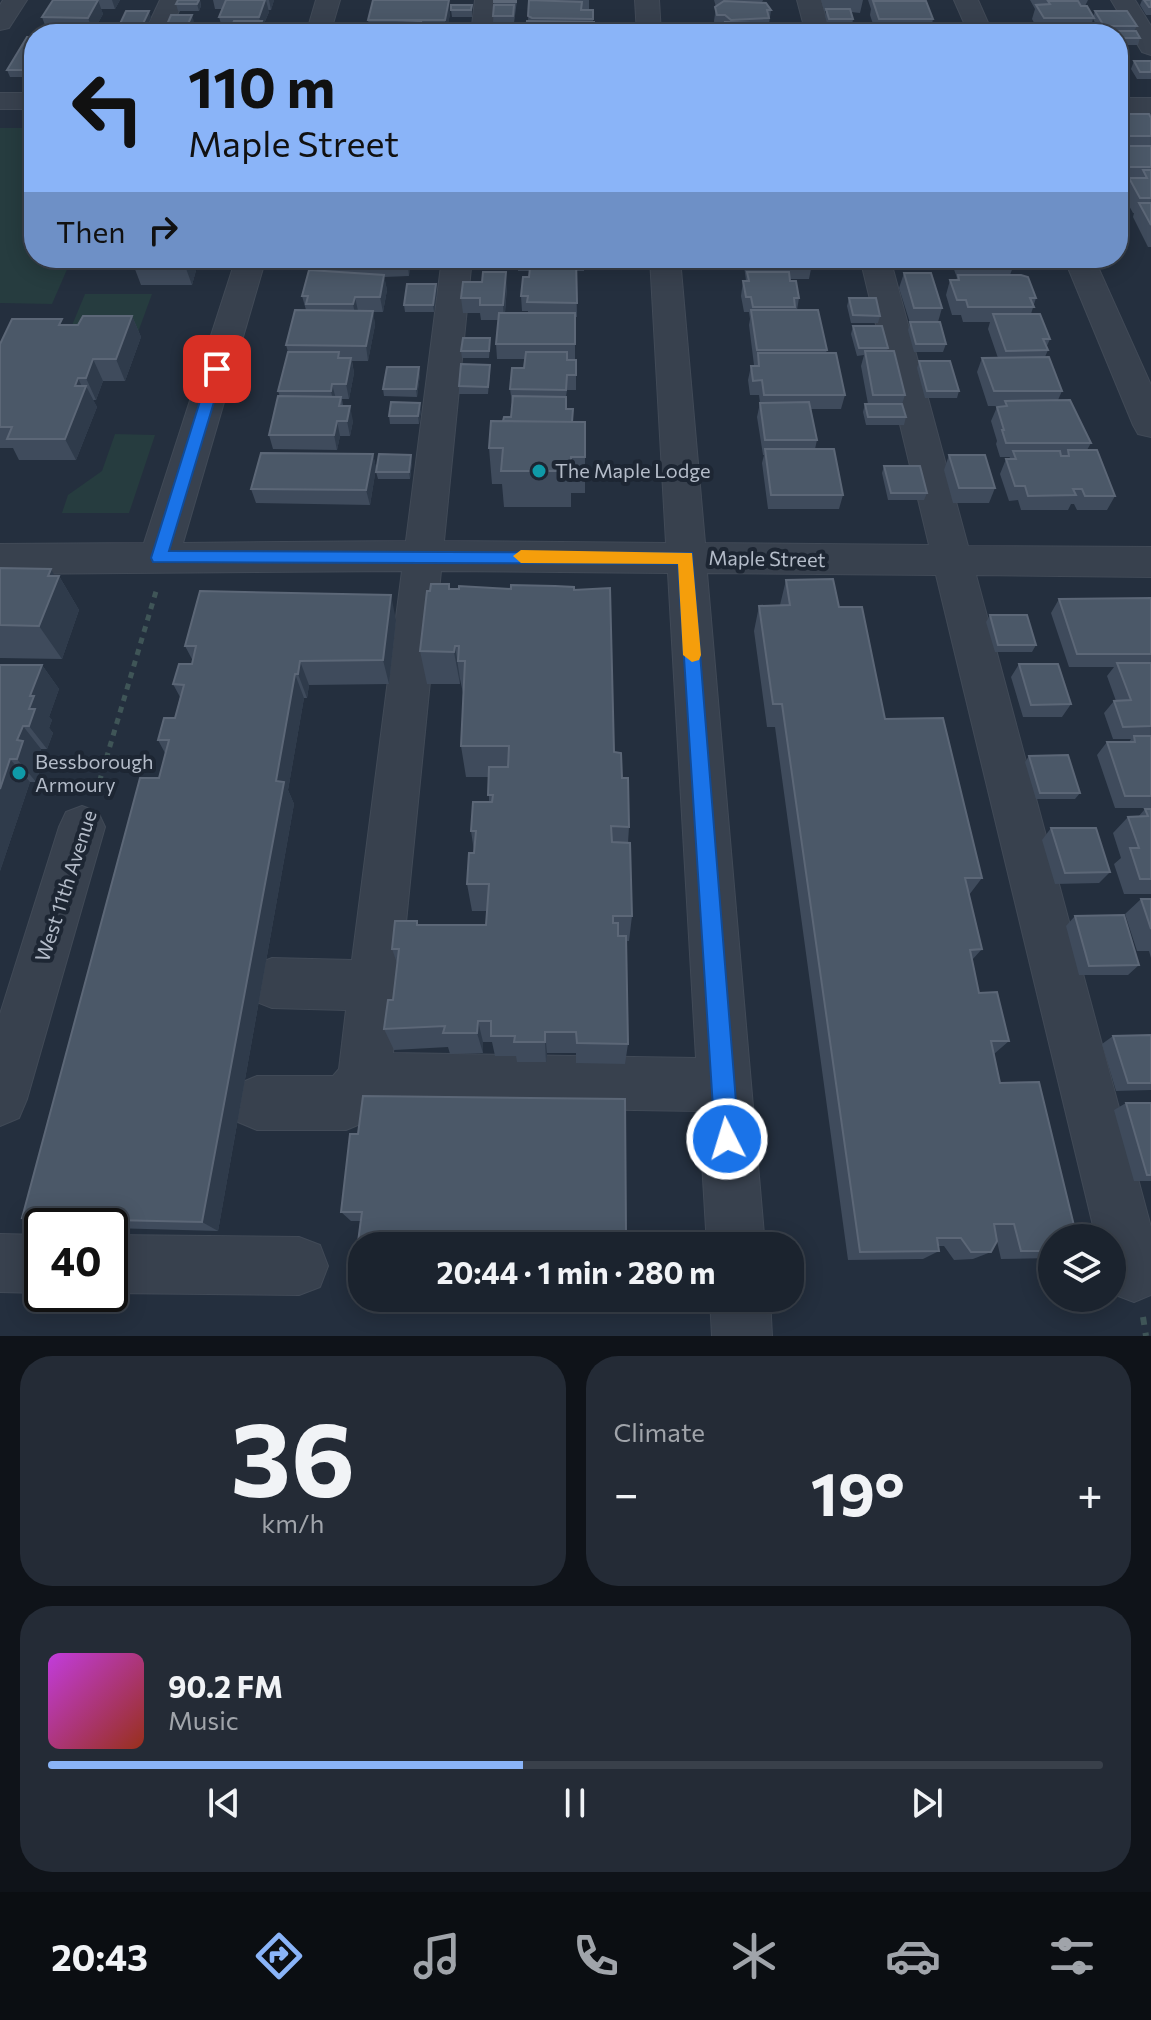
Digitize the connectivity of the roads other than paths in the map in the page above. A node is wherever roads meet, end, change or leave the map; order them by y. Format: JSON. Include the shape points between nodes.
{"nodes":[{"id":1,"x":15,"y":0,"type":"edge"},
{"id":2,"x":172,"y":0,"type":"edge"},
{"id":3,"x":328,"y":0,"type":"edge"},
{"id":4,"x":487,"y":0,"type":"edge"},
{"id":5,"x":647,"y":0,"type":"edge"},
{"id":6,"x":809,"y":0,"type":"edge"},
{"id":7,"x":966,"y":0,"type":"edge"},
{"id":8,"x":1123,"y":0,"type":"edge"},
{"id":9,"x":0,"y":23,"type":"edge"},
{"id":10,"x":161,"y":24,"type":"edge"},
{"id":11,"x":321,"y":24,"type":"edge"},
{"id":12,"x":484,"y":24,"type":"edge"},
{"id":13,"x":648,"y":24,"type":"edge"},
{"id":14,"x":815,"y":24,"type":"edge"},
{"id":15,"x":977,"y":24,"type":"edge"},
{"id":16,"x":1151,"y":47,"type":"edge"},
{"id":17,"x":0,"y":101,"type":"edge"},
{"id":18,"x":24,"y":101,"type":"edge"},
{"id":19,"x":1128,"y":106,"type":"edge"},
{"id":20,"x":1151,"y":106,"type":"edge"},
{"id":21,"x":248,"y":268,"type":"edge"},
{"id":22,"x":456,"y":268,"type":"edge"},
{"id":23,"x":666,"y":268,"type":"edge"},
{"id":24,"x":878,"y":268,"type":"edge"},
{"id":25,"x":1083,"y":268,"type":"edge"},
{"id":26,"x":1151,"y":425,"type":"edge"},
{"id":27,"x":423,"y":556,"type":"junction"},
{"id":28,"x":159,"y":558,"type":"junction"},
{"id":29,"x":686,"y":558,"type":"junction"},
{"id":30,"x":0,"y":559,"type":"edge"},
{"id":31,"x":953,"y":562,"type":"junction"},
{"id":32,"x":1151,"y":562,"type":"edge"},
{"id":33,"x":82,"y":827,"type":"road end"},
{"id":34,"x":272,"y":983,"type":"dead end"},
{"id":35,"x":374,"y":986,"type":"junction"},
{"id":36,"x":364,"y":1079,"type":"junction"},
{"id":37,"x":722,"y":1085,"type":"junction"},
{"id":38,"x":0,"y":1099,"type":"edge"},
{"id":39,"x":257,"y":1103,"type":"dead end"},
{"id":40,"x":735,"y":1232,"type":"edge"},
{"id":41,"x":0,"y":1263,"type":"edge"},
{"id":42,"x":24,"y":1264,"type":"edge"},
{"id":43,"x":128,"y":1264,"type":"edge"},
{"id":44,"x":299,"y":1266,"type":"dead end"},
{"id":45,"x":1134,"y":1273,"type":"dead end"},
{"id":46,"x":741,"y":1312,"type":"edge"},
{"id":47,"x":742,"y":1336,"type":"edge"}],
"edges":[{"from":1,"to":9,"type":"street"},
{"from":2,"to":10,"type":"street"},
{"from":3,"to":11,"type":"street"},
{"from":4,"to":12,"type":"street"},
{"from":5,"to":13,"type":"street"},
{"from":6,"to":14,"type":"street"},
{"from":7,"to":15,"type":"street"},
{"from":8,"to":16,"type":"street"},
{"from":17,"to":18,"type":"street"},
{"from":19,"to":20,"type":"street"},
{"from":21,"to":28,"type":"street"},
{"from":22,"to":27,"type":"street"},
{"from":23,"to":29,"type":"street"},
{"from":24,"to":31,"type":"street"},
{"from":25,"to":26,"type":"street"},
{"from":27,"to":28,"type":"street","name":"Maple Street"},
{"from":27,"to":29,"type":"street","name":"Maple Street"},
{"from":27,"to":35,"type":"street"},
{"from":28,"to":30,"type":"street","name":"Maple Street"},
{"from":29,"to":31,"type":"street","name":"Maple Street"},
{"from":29,"to":37,"type":"street"},
{"from":31,"to":32,"type":"street","name":"Maple Street"},
{"from":31,"to":45,"type":"street"},
{"from":33,"to":38,"type":"street","name":"West 11th Avenue"},
{"from":34,"to":35,"type":"street"},
{"from":35,"to":36,"type":"street"},
{"from":36,"to":37,"type":"street"},
{"from":36,"to":39,"type":"street","via":[[346,1103]]},
{"from":37,"to":40,"type":"street"},
{"from":41,"to":42,"type":"street"},
{"from":43,"to":44,"type":"street"},
{"from":46,"to":47,"type":"street"}]}
